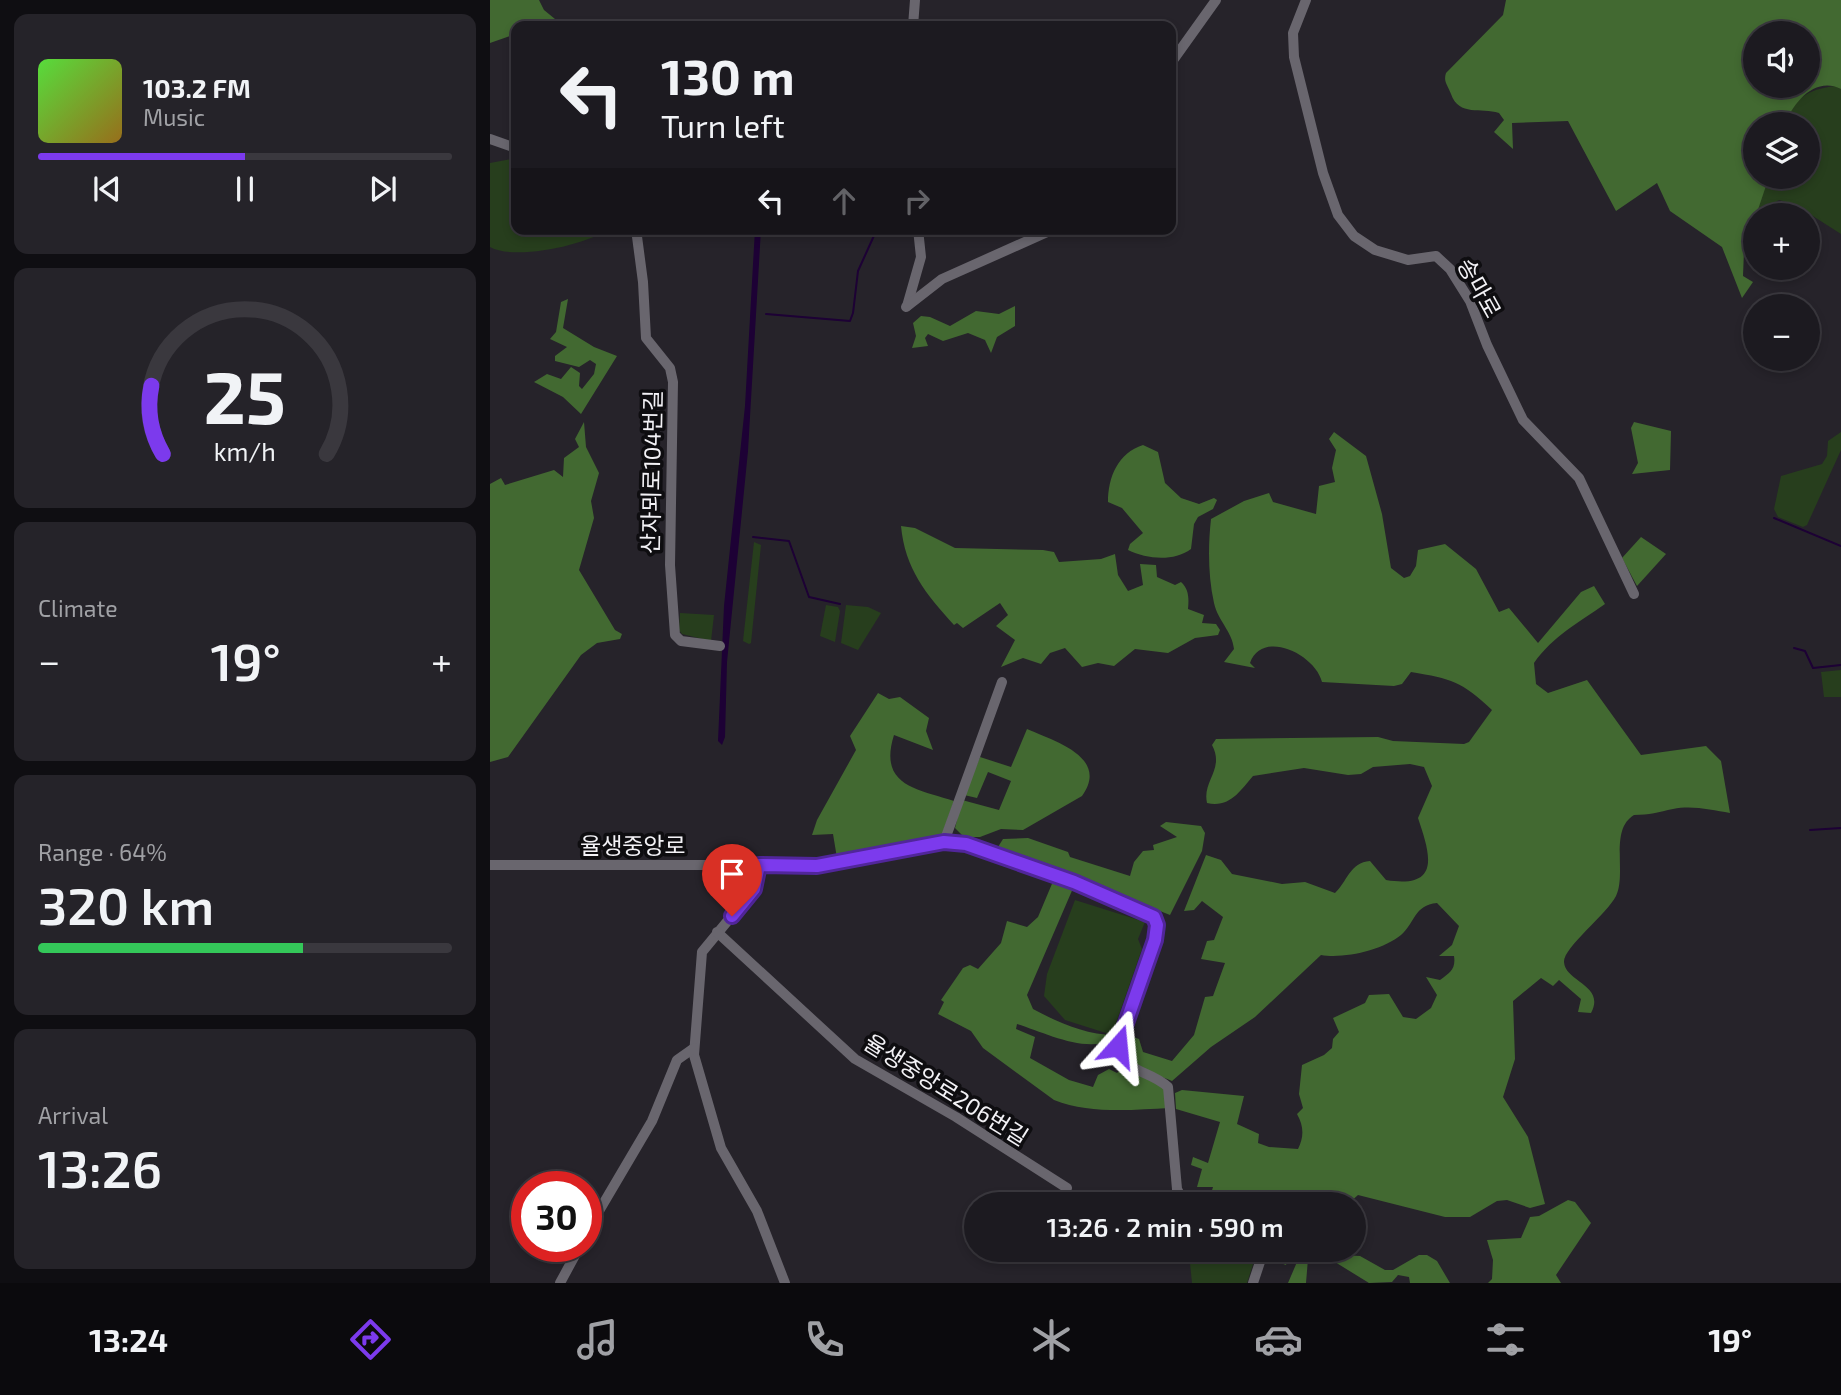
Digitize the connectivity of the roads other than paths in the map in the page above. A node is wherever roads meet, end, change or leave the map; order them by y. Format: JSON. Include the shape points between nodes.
{"nodes":[{"id":1,"x":915,"y":0,"type":"edge"},
{"id":2,"x":1216,"y":0,"type":"edge"},
{"id":3,"x":1306,"y":0,"type":"edge"},
{"id":4,"x":913,"y":21,"type":"edge"},
{"id":5,"x":1176,"y":56,"type":"edge"},
{"id":6,"x":490,"y":139,"type":"edge"},
{"id":7,"x":511,"y":146,"type":"edge"},
{"id":8,"x":637,"y":235,"type":"edge"},
{"id":9,"x":919,"y":235,"type":"edge"},
{"id":10,"x":1042,"y":235,"type":"edge"},
{"id":11,"x":1634,"y":594,"type":"dead end"},
{"id":12,"x":720,"y":646,"type":"dead end"},
{"id":13,"x":1002,"y":682,"type":"dead end"},
{"id":14,"x":944,"y":842,"type":"junction"},
{"id":15,"x":759,"y":865,"type":"junction"},
{"id":16,"x":490,"y":866,"type":"edge"},
{"id":17,"x":717,"y":932,"type":"junction"},
{"id":18,"x":694,"y":1048,"type":"junction"},
{"id":19,"x":1067,"y":1188,"type":"dead end"},
{"id":20,"x":1179,"y":1192,"type":"edge"},
{"id":21,"x":602,"y":1206,"type":"edge"},
{"id":22,"x":572,"y":1262,"type":"edge"},
{"id":23,"x":1260,"y":1262,"type":"edge"},
{"id":24,"x":561,"y":1283,"type":"edge"},
{"id":25,"x":785,"y":1283,"type":"edge"},
{"id":26,"x":1253,"y":1283,"type":"edge"}],
"edges":[{"from":1,"to":4,"type":"street"},
{"from":2,"to":5,"type":"street"},
{"from":3,"to":11,"type":"street","name":"송마로","via":[[1293,33],[1294,57],[1338,215],[1354,236],[1375,250],[1408,260],[1436,256],[1450,269],[1473,308],[1523,419],[1579,478]]},
{"from":6,"to":7,"type":"street"},
{"from":8,"to":12,"type":"street","name":"산자뫼로104번길","via":[[646,338],[670,368],[673,382],[670,565],[675,635],[681,641]]},
{"from":9,"to":10,"type":"street","via":[[921,257],[906,307],[970,264]]},
{"from":13,"to":14,"type":"street"},
{"from":14,"to":15,"type":"street","name":"율생중앙로","via":[[817,866]]},
{"from":14,"to":20,"type":"street","via":[[966,844],[1074,882],[1154,917],[1155,940],[1118,1046],[1128,1066],[1168,1087]]},
{"from":15,"to":16,"type":"street","name":"율생중앙로"},
{"from":15,"to":17,"type":"street","via":[[754,889]]},
{"from":17,"to":18,"type":"street","via":[[701,958]]},
{"from":17,"to":19,"type":"street","name":"율생중앙로206번길","via":[[855,1059]]},
{"from":18,"to":21,"type":"street","via":[[677,1060],[652,1121]]},
{"from":18,"to":25,"type":"street","via":[[721,1148],[757,1212]]},
{"from":22,"to":24,"type":"street"},
{"from":23,"to":26,"type":"street"}]}
